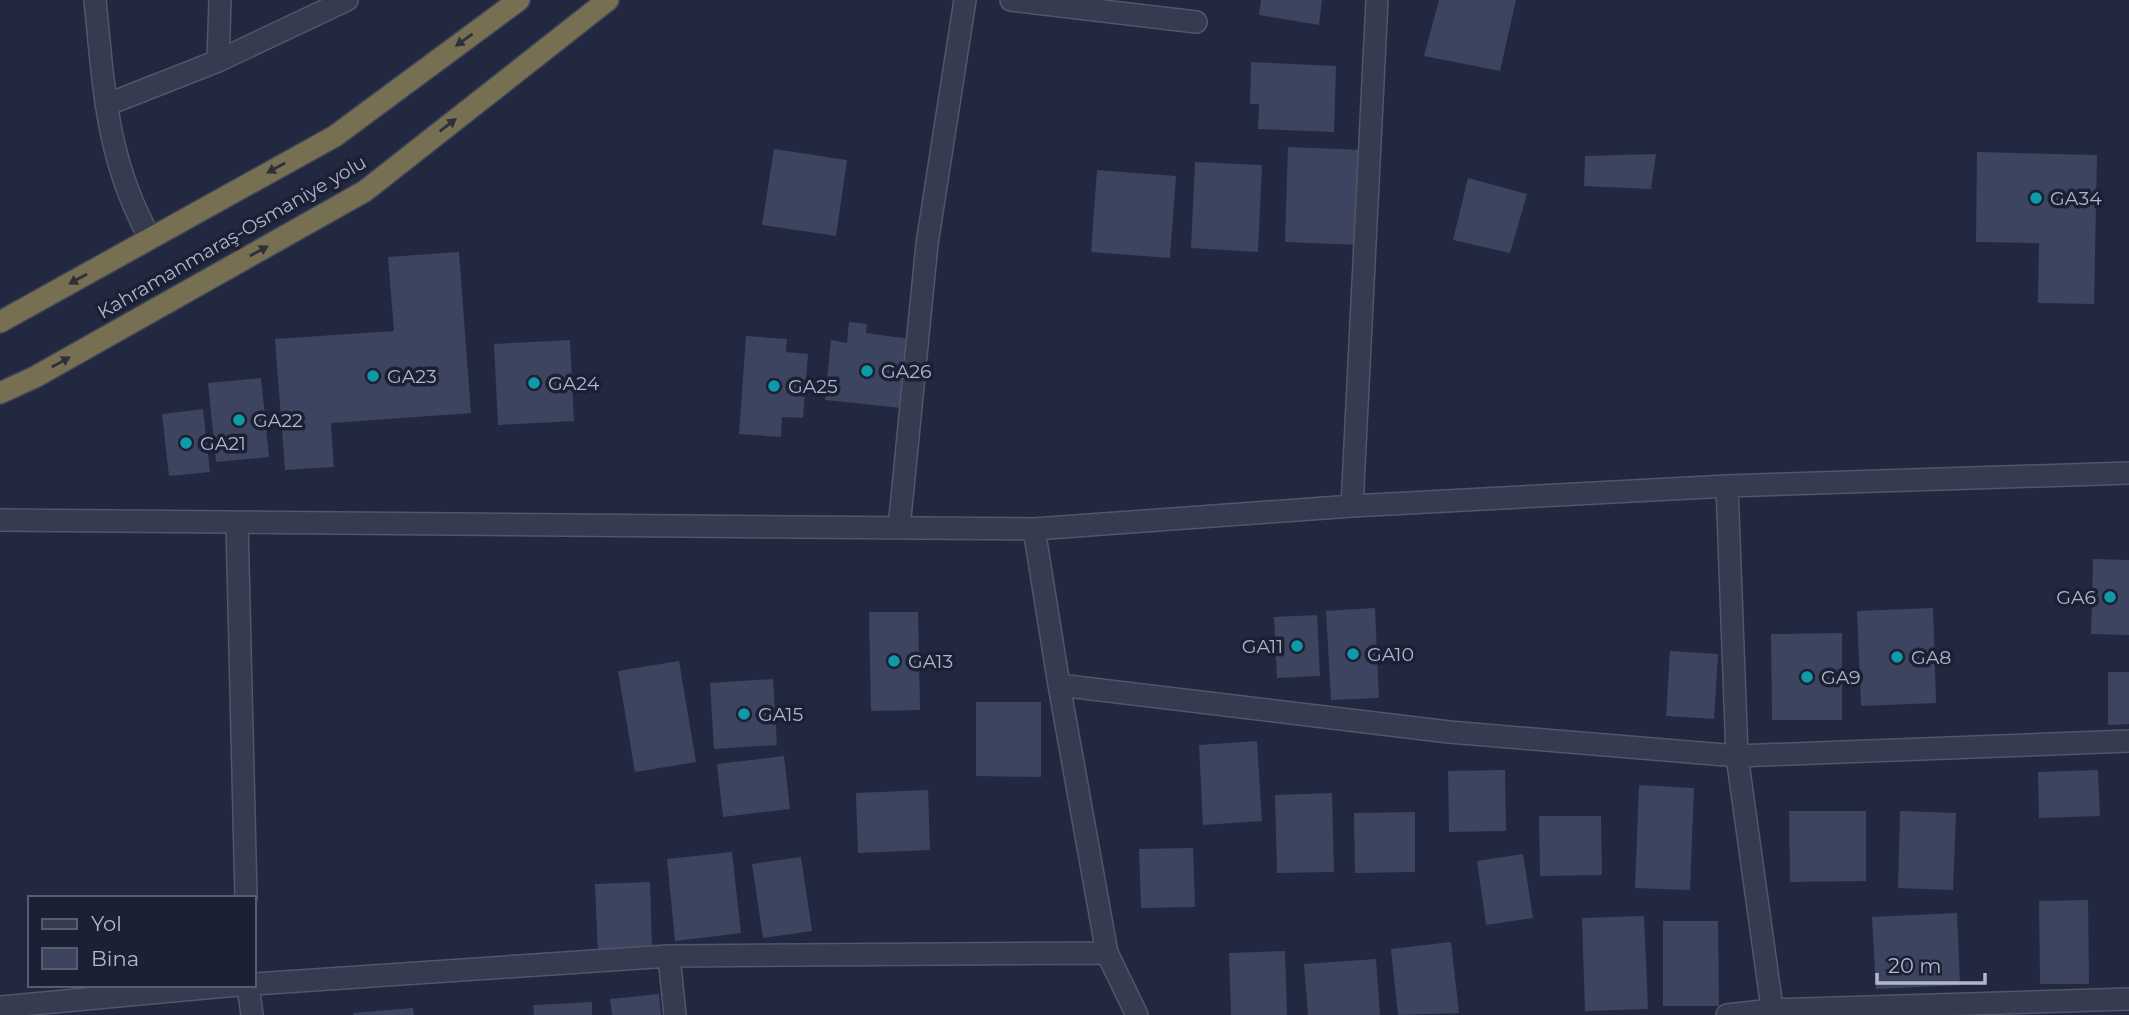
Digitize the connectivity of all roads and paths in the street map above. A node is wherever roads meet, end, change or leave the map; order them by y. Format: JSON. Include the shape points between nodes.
{"nodes":[{"id":1,"x":95,"y":0,"type":"edge"},
{"id":2,"x":220,"y":0,"type":"edge"},
{"id":3,"x":347,"y":0,"type":"edge"},
{"id":4,"x":519,"y":0,"type":"edge"},
{"id":5,"x":608,"y":0,"type":"edge"},
{"id":6,"x":965,"y":0,"type":"edge"},
{"id":7,"x":1011,"y":0,"type":"edge"},
{"id":8,"x":1377,"y":0,"type":"edge"},
{"id":9,"x":1196,"y":22,"type":"dead end"},
{"id":10,"x":218,"y":61,"type":"junction"},
{"id":11,"x":106,"y":105,"type":"junction"},
{"id":12,"x":150,"y":238,"type":"junction"},
{"id":13,"x":0,"y":322,"type":"edge"},
{"id":14,"x":0,"y":393,"type":"edge"},
{"id":15,"x":2129,"y":473,"type":"edge"},
{"id":16,"x":1727,"y":485,"type":"junction"},
{"id":17,"x":1352,"y":506,"type":"junction"},
{"id":18,"x":0,"y":520,"type":"edge"},
{"id":19,"x":237,"y":523,"type":"junction"},
{"id":20,"x":899,"y":528,"type":"junction"},
{"id":21,"x":1034,"y":529,"type":"junction"},
{"id":22,"x":1059,"y":685,"type":"junction"},
{"id":23,"x":2129,"y":741,"type":"edge"},
{"id":24,"x":1737,"y":756,"type":"junction"},
{"id":25,"x":246,"y":896,"type":"edge"},
{"id":26,"x":1107,"y":953,"type":"junction"},
{"id":27,"x":669,"y":956,"type":"junction"},
{"id":28,"x":256,"y":984,"type":"edge"},
{"id":29,"x":215,"y":987,"type":"edge"},
{"id":30,"x":248,"y":987,"type":"edge"},
{"id":31,"x":2129,"y":999,"type":"edge"},
{"id":32,"x":0,"y":1007,"type":"edge"},
{"id":33,"x":1773,"y":1013,"type":"edge"},
{"id":34,"x":252,"y":1015,"type":"edge"},
{"id":35,"x":675,"y":1015,"type":"edge"},
{"id":36,"x":1137,"y":1015,"type":"edge"},
{"id":37,"x":1727,"y":1015,"type":"edge"}],
"edges":[{"from":1,"to":11,"type":"street"},
{"from":2,"to":10,"type":"street"},
{"from":3,"to":10,"type":"street"},
{"from":4,"to":12,"type":"highway","name":"Kahramanmaraş-Osmaniye yolu","one_way":true,"via":[[335,136]]},
{"from":14,"to":5,"type":"highway","name":"Kahramanmaraş-Osmaniye yolu","one_way":true,"via":[[365,191]]},
{"from":6,"to":20,"type":"street","via":[[927,244]]},
{"from":7,"to":9,"type":"street"},
{"from":8,"to":17,"type":"street"},
{"from":10,"to":11,"type":"street"},
{"from":11,"to":12,"type":"street","via":[[111,145],[123,183]]},
{"from":12,"to":13,"type":"highway","name":"Kahramanmaraş-Osmaniye yolu","one_way":true},
{"from":15,"to":16,"type":"street"},
{"from":16,"to":17,"type":"street"},
{"from":16,"to":24,"type":"street"},
{"from":17,"to":21,"type":"street"},
{"from":18,"to":19,"type":"street"},
{"from":19,"to":20,"type":"street"},
{"from":19,"to":25,"type":"street"},
{"from":20,"to":21,"type":"street"},
{"from":21,"to":22,"type":"street"},
{"from":22,"to":24,"type":"street","via":[[1449,732]]},
{"from":22,"to":26,"type":"street"},
{"from":23,"to":24,"type":"street"},
{"from":24,"to":33,"type":"street"},
{"from":26,"to":27,"type":"street"},
{"from":26,"to":36,"type":"street"},
{"from":27,"to":28,"type":"street"},
{"from":27,"to":35,"type":"street"},
{"from":29,"to":32,"type":"street"},
{"from":30,"to":34,"type":"street"},
{"from":31,"to":33,"type":"street"},
{"from":33,"to":37,"type":"street"}]}
